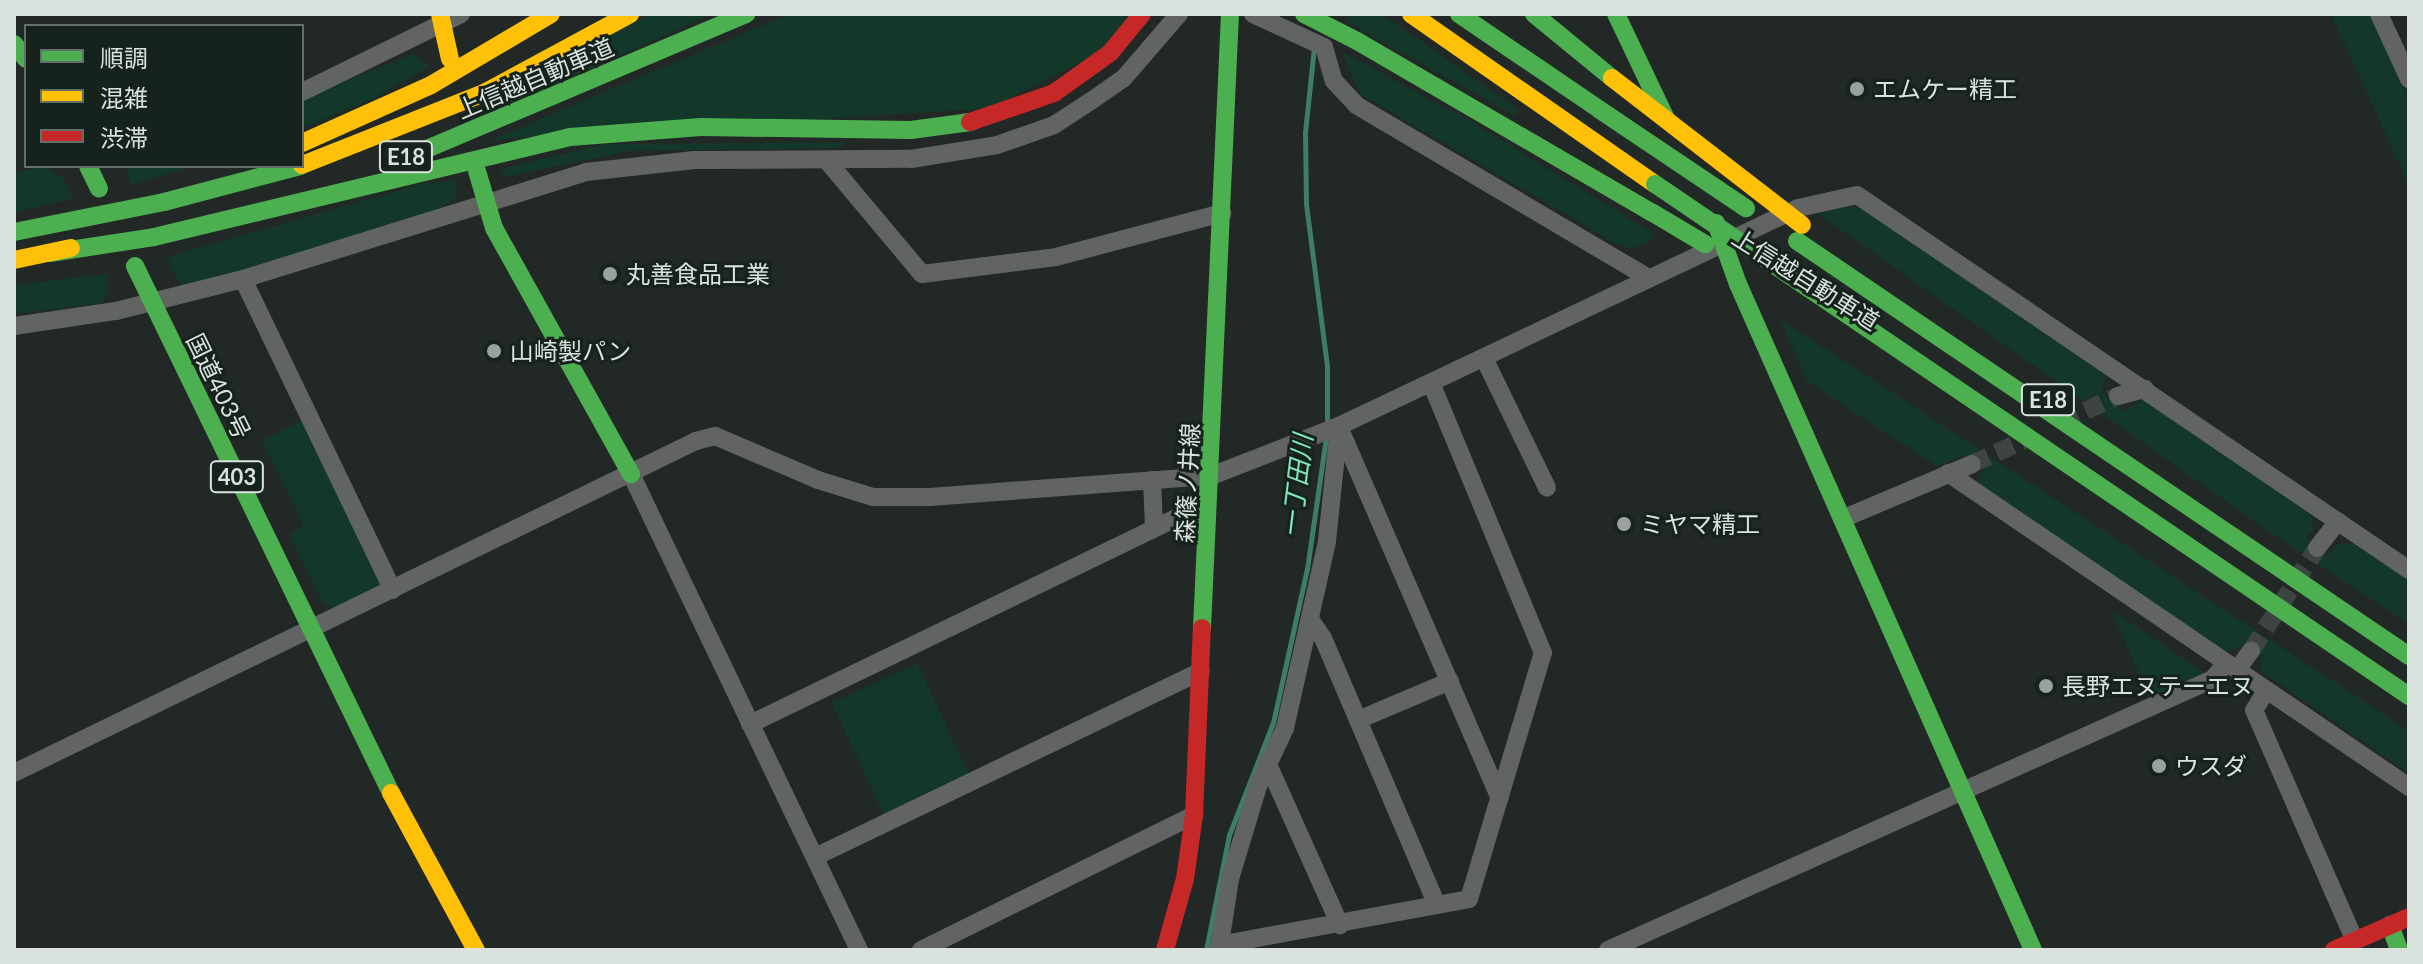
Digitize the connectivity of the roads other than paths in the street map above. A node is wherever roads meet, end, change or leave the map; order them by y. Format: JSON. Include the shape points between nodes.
{"nodes":[{"id":1,"x":461,"y":14,"type":"edge"},
{"id":2,"x":551,"y":14,"type":"edge"},
{"id":3,"x":630,"y":14,"type":"edge"},
{"id":4,"x":746,"y":14,"type":"edge"},
{"id":5,"x":1142,"y":14,"type":"edge"},
{"id":6,"x":1179,"y":14,"type":"edge"},
{"id":7,"x":1230,"y":14,"type":"edge"},
{"id":8,"x":1253,"y":14,"type":"edge"},
{"id":9,"x":1304,"y":14,"type":"edge"},
{"id":10,"x":1324,"y":14,"type":"edge"},
{"id":11,"x":1411,"y":14,"type":"edge"},
{"id":12,"x":1459,"y":14,"type":"edge"},
{"id":13,"x":1534,"y":14,"type":"edge"},
{"id":14,"x":1616,"y":14,"type":"edge"},
{"id":15,"x":2379,"y":14,"type":"edge"},
{"id":16,"x":441,"y":19,"type":"edge"},
{"id":17,"x":1317,"y":44,"type":"junction"},
{"id":18,"x":450,"y":59,"type":"dead end"},
{"id":19,"x":2409,"y":79,"type":"edge"},
{"id":20,"x":304,"y":91,"type":"edge"},
{"id":21,"x":304,"y":142,"type":"edge"},
{"id":22,"x":828,"y":162,"type":"junction"},
{"id":23,"x":304,"y":165,"type":"edge"},
{"id":24,"x":89,"y":168,"type":"edge"},
{"id":25,"x":232,"y":168,"type":"edge"},
{"id":26,"x":294,"y":168,"type":"edge"},
{"id":27,"x":477,"y":171,"type":"dead end"},
{"id":28,"x":99,"y":189,"type":"dead end"},
{"id":29,"x":486,"y":203,"type":"junction"},
{"id":30,"x":1222,"y":213,"type":"junction"},
{"id":31,"x":14,"y":232,"type":"edge"},
{"id":32,"x":1799,"y":233,"type":"junction"},
{"id":33,"x":1725,"y":240,"type":"junction"},
{"id":34,"x":50,"y":253,"type":"junction"},
{"id":35,"x":14,"y":260,"type":"edge"},
{"id":36,"x":135,"y":266,"type":"dead end"},
{"id":37,"x":1647,"y":277,"type":"junction"},
{"id":38,"x":243,"y":279,"type":"junction"},
{"id":39,"x":1782,"y":281,"type":"junction"},
{"id":40,"x":151,"y":299,"type":"junction"},
{"id":41,"x":14,"y":326,"type":"edge"},
{"id":42,"x":1484,"y":358,"type":"junction"},
{"id":43,"x":1431,"y":383,"type":"junction"},
{"id":44,"x":2145,"y":389,"type":"junction"},
{"id":45,"x":2118,"y":396,"type":"tunnel mouth"},
{"id":46,"x":1332,"y":429,"type":"junction"},
{"id":47,"x":1972,"y":464,"type":"tunnel mouth"},
{"id":48,"x":1948,"y":473,"type":"junction"},
{"id":49,"x":631,"y":474,"type":"junction"},
{"id":50,"x":1211,"y":476,"type":"junction"},
{"id":51,"x":1152,"y":480,"type":"junction"},
{"id":52,"x":1547,"y":488,"type":"dead end"},
{"id":53,"x":1195,"y":509,"type":"dead end"},
{"id":54,"x":1842,"y":519,"type":"junction"},
{"id":55,"x":2338,"y":521,"type":"junction"},
{"id":56,"x":1154,"y":528,"type":"junction"},
{"id":57,"x":2317,"y":548,"type":"tunnel mouth"},
{"id":58,"x":2409,"y":570,"type":"edge"},
{"id":59,"x":393,"y":590,"type":"junction"},
{"id":60,"x":1310,"y":619,"type":"junction"},
{"id":61,"x":310,"y":628,"type":"junction"},
{"id":62,"x":2251,"y":651,"type":"tunnel mouth"},
{"id":63,"x":2409,"y":656,"type":"edge"},
{"id":64,"x":2232,"y":666,"type":"junction"},
{"id":65,"x":1201,"y":671,"type":"junction"},
{"id":66,"x":1450,"y":681,"type":"junction"},
{"id":67,"x":2266,"y":691,"type":"junction"},
{"id":68,"x":2409,"y":696,"type":"edge"},
{"id":69,"x":1358,"y":720,"type":"junction"},
{"id":70,"x":750,"y":724,"type":"junction"},
{"id":71,"x":1267,"y":762,"type":"junction"},
{"id":72,"x":14,"y":773,"type":"edge"},
{"id":73,"x":2409,"y":787,"type":"edge"},
{"id":74,"x":1962,"y":791,"type":"junction"},
{"id":75,"x":1500,"y":798,"type":"junction"},
{"id":76,"x":1194,"y":815,"type":"junction"},
{"id":77,"x":815,"y":857,"type":"junction"},
{"id":78,"x":1437,"y":905,"type":"junction"},
{"id":79,"x":2409,"y":917,"type":"edge"},
{"id":80,"x":1340,"y":925,"type":"junction"},
{"id":81,"x":2390,"y":925,"type":"junction"},
{"id":82,"x":2355,"y":941,"type":"junction"},
{"id":83,"x":1219,"y":947,"type":"edge"},
{"id":84,"x":476,"y":950,"type":"edge"},
{"id":85,"x":859,"y":950,"type":"edge"},
{"id":86,"x":921,"y":950,"type":"edge"},
{"id":87,"x":1165,"y":950,"type":"edge"},
{"id":88,"x":1608,"y":950,"type":"edge"},
{"id":89,"x":2033,"y":950,"type":"edge"},
{"id":90,"x":2334,"y":950,"type":"edge"},
{"id":91,"x":2399,"y":950,"type":"edge"}],
"edges":[{"from":1,"to":16,"type":"street"},
{"from":2,"to":21,"type":"main road","via":[[431,85]]},
{"from":3,"to":23,"type":"main road","name":"上信越自動車道","number":"E18","via":[[486,92]]},
{"from":4,"to":34,"type":"main road","name":"上信越自動車道","number":"E18","via":[[380,166],[191,221]]},
{"from":5,"to":34,"type":"main road","via":[[1110,53],[1064,87],[985,120],[911,130],[701,127],[570,137],[154,237]]},
{"from":6,"to":22,"type":"street","via":[[1123,79],[1054,125],[952,154]]},
{"from":7,"to":30,"type":"main road","name":"森篠ノ井線"},
{"from":8,"to":17,"type":"street"},
{"from":9,"to":39,"type":"main road","name":"上信越自動車道","number":"E18","bridge":true},
{"from":10,"to":17,"type":"street"},
{"from":11,"to":39,"type":"main road","name":"上信越自動車道","number":"E18","bridge":true,"via":[[1655,184]]},
{"from":12,"to":32,"type":"main road","name":"上信越自動車道","number":"E18","bridge":true,"via":[[1600,110]]},
{"from":13,"to":32,"type":"main road","name":"上信越自動車道","number":"E18","bridge":true},
{"from":14,"to":33,"type":"main road"},
{"from":15,"to":19,"type":"street"},
{"from":16,"to":18,"type":"main road"},
{"from":16,"to":20,"type":"street"},
{"from":17,"to":37,"type":"street","via":[[1334,81],[1356,105]]},
{"from":22,"to":29,"type":"street","via":[[628,165],[521,189]]},
{"from":22,"to":30,"type":"street","via":[[922,274],[1056,257]]},
{"from":24,"to":28,"type":"main road"},
{"from":25,"to":31,"type":"main road"},
{"from":26,"to":31,"type":"main road","name":"上信越自動車道","number":"E18","via":[[203,193]]},
{"from":27,"to":29,"type":"main road"},
{"from":29,"to":38,"type":"street"},
{"from":29,"to":49,"type":"main road","via":[[494,228]]},
{"from":30,"to":50,"type":"main road","name":"森篠ノ井線"},
{"from":32,"to":63,"type":"main road","name":"上信越自動車道","number":"E18"},
{"from":33,"to":37,"type":"street"},
{"from":33,"to":44,"type":"street","via":[[1798,208],[1857,195]]},
{"from":33,"to":54,"type":"main road","via":[[1738,284]]},
{"from":34,"to":35,"type":"main road","name":"上信越自動車道","number":"E18"},
{"from":36,"to":40,"type":"main road","name":"国道403号","number":"403"},
{"from":37,"to":42,"type":"street"},
{"from":38,"to":40,"type":"street"},
{"from":38,"to":59,"type":"street"},
{"from":39,"to":68,"type":"main road","name":"上信越自動車道","number":"E18"},
{"from":40,"to":41,"type":"street","via":[[116,311]]},
{"from":40,"to":61,"type":"main road","name":"国道403号","number":"403"},
{"from":42,"to":43,"type":"street"},
{"from":42,"to":52,"type":"street"},
{"from":43,"to":46,"type":"street"},
{"from":43,"to":75,"type":"street","via":[[1543,653]]},
{"from":44,"to":45,"type":"street"},
{"from":44,"to":55,"type":"street"},
{"from":46,"to":50,"type":"street"},
{"from":46,"to":60,"type":"street","via":[[1327,541]]},
{"from":46,"to":66,"type":"street"},
{"from":47,"to":48,"type":"street"},
{"from":48,"to":54,"type":"street"},
{"from":48,"to":64,"type":"street"},
{"from":49,"to":51,"type":"street","via":[[715,436],[873,497]]},
{"from":49,"to":59,"type":"street"},
{"from":49,"to":70,"type":"street"},
{"from":50,"to":51,"type":"street"},
{"from":50,"to":65,"type":"main road","name":"森篠ノ井線"},
{"from":51,"to":56,"type":"street"},
{"from":53,"to":56,"type":"street"},
{"from":54,"to":74,"type":"main road"},
{"from":55,"to":57,"type":"street"},
{"from":55,"to":58,"type":"street"},
{"from":56,"to":70,"type":"street"},
{"from":59,"to":61,"type":"street"},
{"from":60,"to":69,"type":"street"},
{"from":60,"to":71,"type":"street","via":[[1285,728]]},
{"from":61,"to":72,"type":"street"},
{"from":61,"to":84,"type":"main road","name":"国道403号","number":"403","via":[[324,655],[359,698],[437,858],[451,911]]},
{"from":62,"to":64,"type":"street"},
{"from":64,"to":67,"type":"street"},
{"from":64,"to":74,"type":"street"},
{"from":65,"to":76,"type":"main road","name":"森篠ノ井線"},
{"from":65,"to":77,"type":"street"},
{"from":66,"to":69,"type":"street"},
{"from":66,"to":75,"type":"street"},
{"from":67,"to":73,"type":"street"},
{"from":67,"to":82,"type":"street","via":[[2254,710]]},
{"from":69,"to":78,"type":"street"},
{"from":70,"to":77,"type":"street"},
{"from":71,"to":80,"type":"street"},
{"from":71,"to":83,"type":"street","via":[[1230,879]]},
{"from":74,"to":88,"type":"street"},
{"from":74,"to":89,"type":"main road"},
{"from":75,"to":78,"type":"street","via":[[1469,899]]},
{"from":76,"to":86,"type":"street"},
{"from":76,"to":87,"type":"main road","name":"森篠ノ井線","via":[[1185,879]]},
{"from":77,"to":85,"type":"street"},
{"from":78,"to":80,"type":"street"},
{"from":79,"to":81,"type":"main road"},
{"from":80,"to":83,"type":"street"},
{"from":81,"to":82,"type":"main road"},
{"from":81,"to":91,"type":"main road"},
{"from":82,"to":90,"type":"main road"}]}
